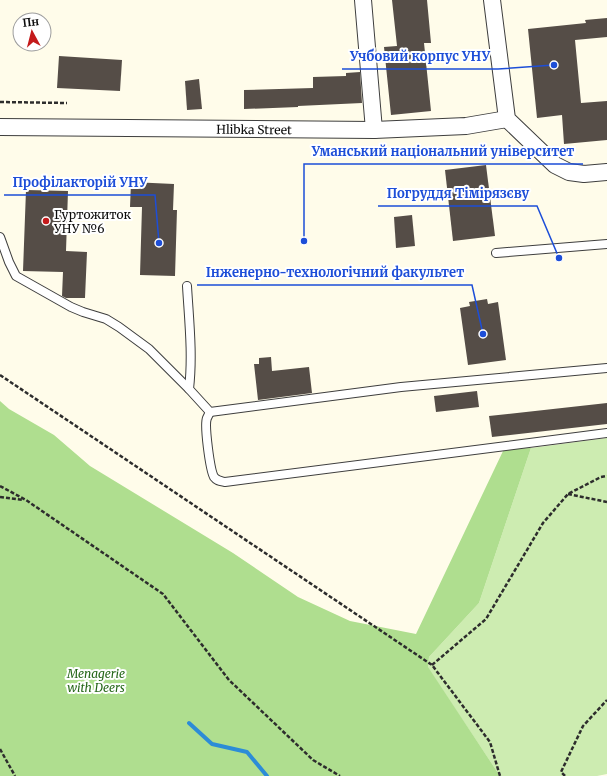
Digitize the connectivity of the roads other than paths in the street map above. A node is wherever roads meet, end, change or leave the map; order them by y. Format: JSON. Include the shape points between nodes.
{"nodes":[{"id":1,"x":363,"y":0,"type":"edge"},
{"id":2,"x":492,"y":0,"type":"edge"},
{"id":3,"x":507,"y":119,"type":"junction"},
{"id":4,"x":0,"y":127,"type":"edge"},
{"id":5,"x":374,"y":130,"type":"junction"},
{"id":6,"x":607,"y":172,"type":"edge"},
{"id":7,"x":0,"y":237,"type":"edge"},
{"id":8,"x":607,"y":244,"type":"edge"},
{"id":9,"x":496,"y":253,"type":"dead end"},
{"id":10,"x":187,"y":286,"type":"dead end"},
{"id":11,"x":607,"y":368,"type":"edge"},
{"id":12,"x":188,"y":389,"type":"junction"},
{"id":13,"x":210,"y":412,"type":"junction"},
{"id":14,"x":607,"y":433,"type":"edge"}],
"edges":[{"from":1,"to":5,"type":"street"},
{"from":2,"to":3,"type":"street"},
{"from":3,"to":5,"type":"street","name":"Hlibka Street","via":[[466,126]]},
{"from":3,"to":6,"type":"street","via":[[554,165],[569,172],[584,174]]},
{"from":4,"to":5,"type":"street","name":"Hlibka Street"},
{"from":7,"to":12,"type":"lane","via":[[16,276],[71,307],[119,326],[148,349]]},
{"from":8,"to":9,"type":"lane"},
{"from":10,"to":12,"type":"lane","via":[[191,372]]},
{"from":11,"to":13,"type":"lane","via":[[401,387]]},
{"from":12,"to":13,"type":"lane"},
{"from":13,"to":14,"type":"lane","via":[[206,419],[211,469],[219,481],[225,482]]}]}
